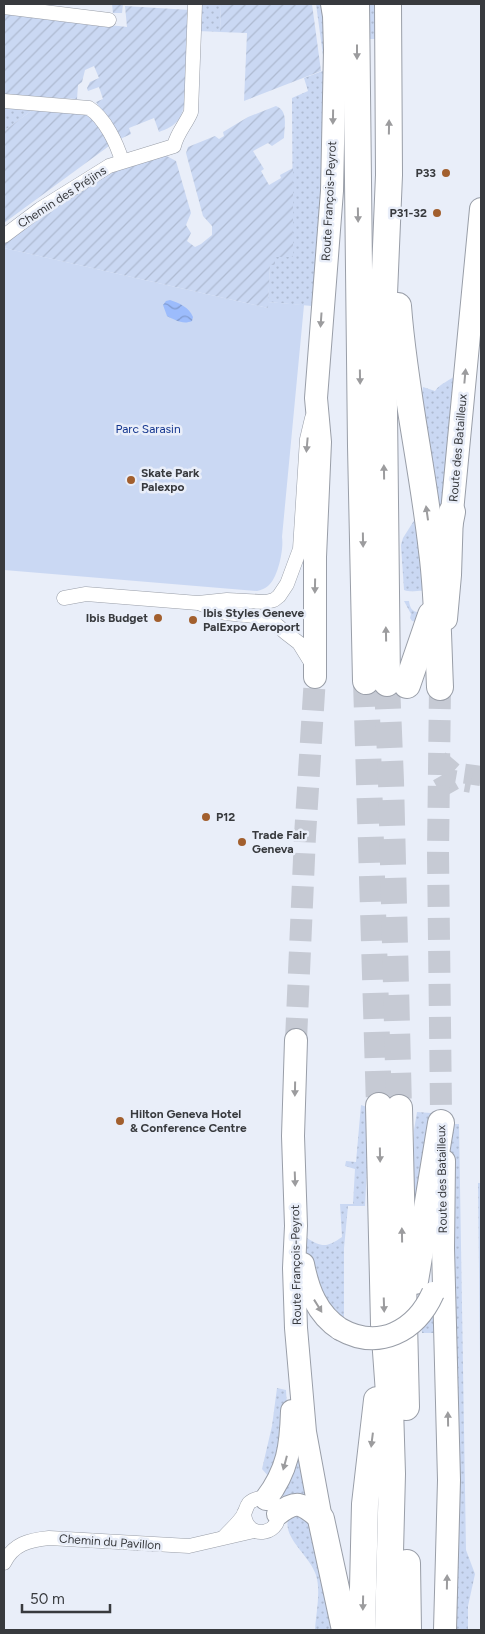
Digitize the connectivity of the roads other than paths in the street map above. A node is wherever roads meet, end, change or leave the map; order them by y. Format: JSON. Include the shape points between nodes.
{"nodes":[{"id":1,"x":196,"y":4,"type":"edge"},
{"id":2,"x":388,"y":4,"type":"edge"},
{"id":3,"x":4,"y":7,"type":"edge"},
{"id":4,"x":339,"y":7,"type":"edge"},
{"id":5,"x":109,"y":20,"type":"dead end"},
{"id":6,"x":4,"y":101,"type":"edge"},
{"id":7,"x":122,"y":161,"type":"junction"},
{"id":8,"x":389,"y":175,"type":"junction"},
{"id":9,"x":481,"y":209,"type":"edge"},
{"id":10,"x":4,"y":236,"type":"edge"},
{"id":11,"x":316,"y":398,"type":"junction"},
{"id":12,"x":452,"y":512,"type":"junction"},
{"id":13,"x":437,"y":596,"type":"junction"},
{"id":14,"x":64,"y":598,"type":"dead end"},
{"id":15,"x":198,"y":603,"type":"junction"},
{"id":16,"x":315,"y":673,"type":"joint"},
{"id":17,"x":387,"y":683,"type":"junction"},
{"id":18,"x":440,"y":687,"type":"joint"},
{"id":19,"x":296,"y":1040,"type":"tunnel mouth"},
{"id":20,"x":441,"y":1117,"type":"joint"},
{"id":21,"x":296,"y":1226,"type":"junction"},
{"id":22,"x":444,"y":1248,"type":"junction"},
{"id":23,"x":296,"y":1328,"type":"junction"},
{"id":24,"x":385,"y":1340,"type":"junction"},
{"id":25,"x":406,"y":1371,"type":"junction"},
{"id":26,"x":272,"y":1507,"type":"junction"},
{"id":27,"x":244,"y":1513,"type":"junction"},
{"id":28,"x":321,"y":1518,"type":"junction"},
{"id":29,"x":254,"y":1531,"type":"junction"},
{"id":30,"x":224,"y":1537,"type":"junction"},
{"id":31,"x":4,"y":1563,"type":"edge"},
{"id":32,"x":345,"y":1630,"type":"edge"},
{"id":33,"x":362,"y":1630,"type":"edge"},
{"id":34,"x":388,"y":1630,"type":"edge"},
{"id":35,"x":408,"y":1630,"type":"edge"},
{"id":36,"x":445,"y":1630,"type":"edge"}],
"edges":[{"from":1,"to":7,"type":"street","name":"Chemin des Préjins","via":[[188,120],[174,146]]},
{"from":8,"to":2,"type":"highway","one_way":true},
{"from":3,"to":5,"type":"street"},
{"from":4,"to":11,"type":"main road","name":"Route François-Peyrot","one_way":true,"via":[[332,191]]},
{"from":4,"to":17,"type":"highway","one_way":true,"via":[[361,446]]},
{"from":6,"to":7,"type":"street","name":"Chemin des Préjins","via":[[89,108],[118,145]]},
{"from":7,"to":10,"type":"street","name":"Chemin des Préjins","via":[[40,209]]},
{"from":13,"to":8,"type":"highway","one_way":true,"via":[[399,319]]},
{"from":17,"to":8,"type":"highway","one_way":true,"via":[[383,318]]},
{"from":12,"to":9,"type":"main road","name":"Route des Batailleux","one_way":true},
{"from":11,"to":15,"type":"street","name":"Route François-Peyrot","one_way":true,"via":[[307,439],[300,549],[284,590],[274,600],[266,602],[227,600]]},
{"from":11,"to":16,"type":"main road","name":"Route François-Peyrot","one_way":true,"via":[[320,442],[315,557]]},
{"from":12,"to":13,"type":"highway"},
{"from":12,"to":18,"type":"main road","name":"Route des Batailleux"},
{"from":13,"to":17,"type":"highway"},
{"from":13,"to":18,"type":"highway"},
{"from":14,"to":15,"type":"street","name":"Route François-Peyrot","via":[[86,594]]},
{"from":15,"to":16,"type":"street","name":"Route François-Peyrot","via":[[225,613],[271,620],[299,643]]},
{"from":19,"to":21,"type":"main road","name":"Route François-Peyrot","one_way":true},
{"from":20,"to":22,"type":"main road","name":"Route des Batailleux"},
{"from":20,"to":25,"type":"highway","via":[[416,1275]]},
{"from":21,"to":22,"type":"main road","one_way":true,"bridge":true,"via":[[304,1272],[312,1297],[324,1316],[340,1329],[369,1338],[392,1334],[417,1318],[433,1293]]},
{"from":21,"to":23,"type":"main road","name":"Route François-Peyrot"},
{"from":36,"to":22,"type":"main road","one_way":true,"via":[[449,1480]]},
{"from":23,"to":26,"type":"main road","one_way":true,"via":[[291,1434]]},
{"from":23,"to":28,"type":"main road","name":"Route François-Peyrot","via":[[305,1432]]},
{"from":25,"to":24,"type":"highway","one_way":true,"via":[[389,1107]]},
{"from":24,"to":33,"type":"highway","one_way":true,"via":[[365,1504]]},
{"from":24,"to":34,"type":"highway","via":[[392,1474]]},
{"from":25,"to":35,"type":"highway"},
{"from":26,"to":27,"type":"street","via":[[258,1498],[250,1502]]},
{"from":26,"to":28,"type":"main road","via":[[300,1504]]},
{"from":26,"to":29,"type":"street","via":[[276,1524],[262,1532]]},
{"from":27,"to":29,"type":"street","via":[[246,1524]]},
{"from":27,"to":30,"type":"street"},
{"from":28,"to":32,"type":"highway"},
{"from":29,"to":30,"type":"street","name":"Chemin du Pavillon"},
{"from":30,"to":31,"type":"street","name":"Chemin du Pavillon","via":[[189,1546],[38,1539],[20,1544]]}]}
